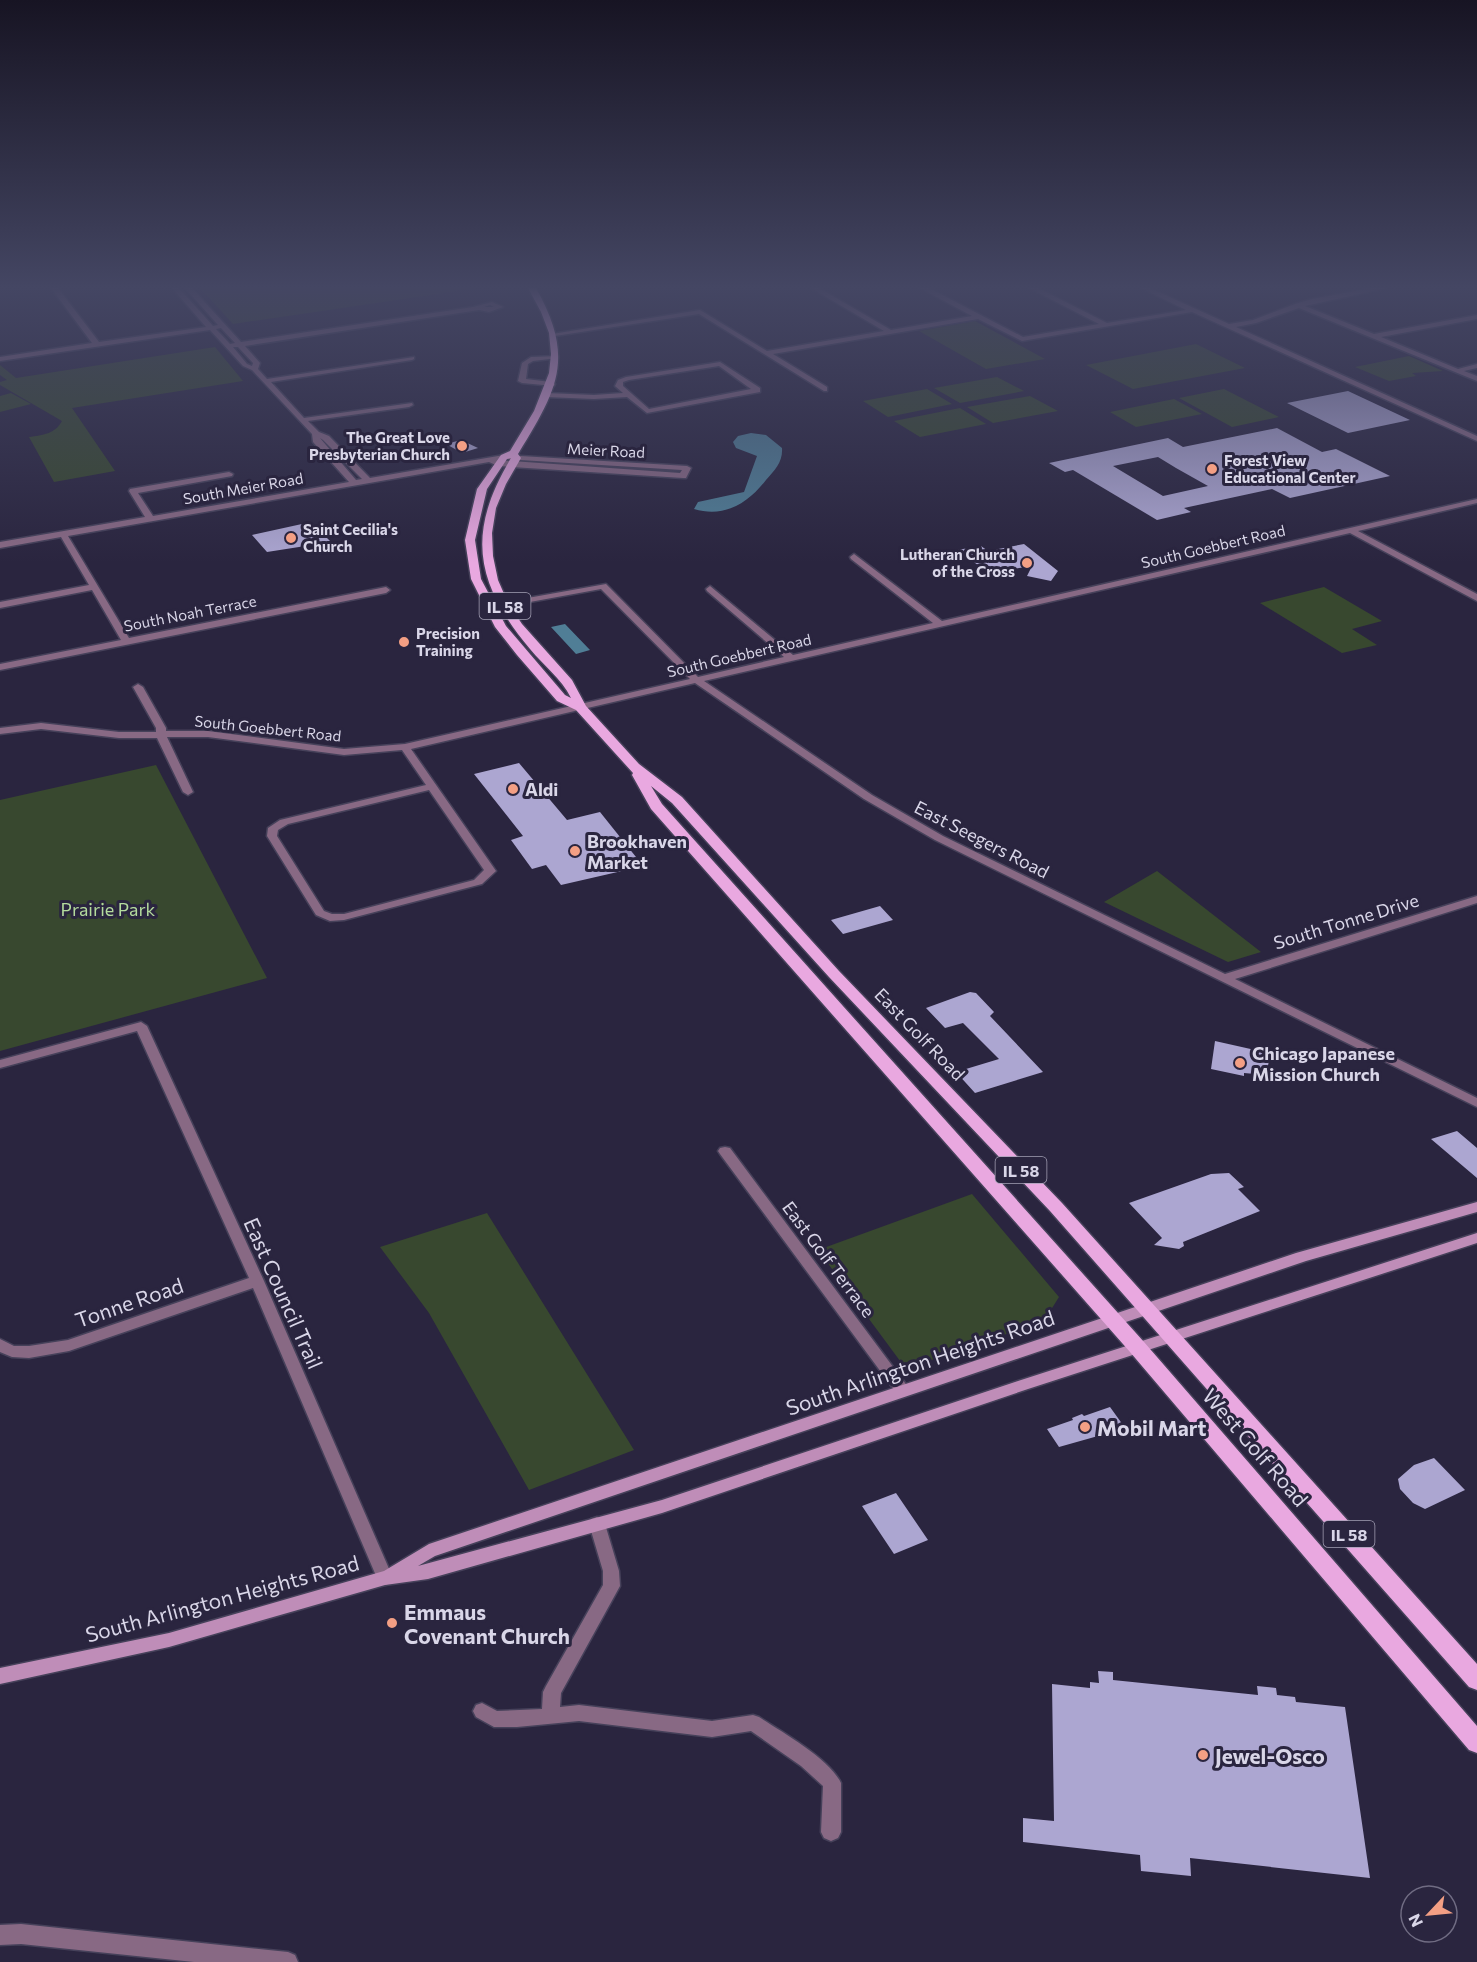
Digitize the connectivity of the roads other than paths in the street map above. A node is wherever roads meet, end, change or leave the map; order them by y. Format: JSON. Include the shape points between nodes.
{"nodes":[{"id":1,"x":275,"y":380,"type":"edge"},
{"id":2,"x":522,"y":380,"type":"edge"},
{"id":3,"x":552,"y":380,"type":"edge"},
{"id":4,"x":624,"y":380,"type":"edge"},
{"id":5,"x":743,"y":380,"type":"edge"},
{"id":6,"x":809,"y":380,"type":"edge"},
{"id":7,"x":1347,"y":380,"type":"edge"},
{"id":8,"x":266,"y":381,"type":"joint"},
{"id":9,"x":551,"y":384,"type":"junction"},
{"id":10,"x":824,"y":389,"type":"dead end"},
{"id":11,"x":546,"y":395,"type":"junction"},
{"id":12,"x":625,"y":395,"type":"junction"},
{"id":13,"x":409,"y":405,"type":"dead end"},
{"id":14,"x":303,"y":420,"type":"junction"},
{"id":15,"x":316,"y":434,"type":"junction"},
{"id":16,"x":1477,"y":439,"type":"edge"},
{"id":17,"x":505,"y":459,"type":"junction"},
{"id":18,"x":229,"y":474,"type":"dead end"},
{"id":19,"x":683,"y":476,"type":"dead end"},
{"id":20,"x":367,"y":480,"type":"junction"},
{"id":21,"x":354,"y":483,"type":"junction"},
{"id":22,"x":1477,"y":501,"type":"edge"},
{"id":23,"x":150,"y":518,"type":"junction"},
{"id":24,"x":1351,"y":530,"type":"junction"},
{"id":25,"x":63,"y":534,"type":"junction"},
{"id":26,"x":0,"y":545,"type":"edge"},
{"id":27,"x":854,"y":557,"type":"dead end"},
{"id":28,"x":93,"y":587,"type":"junction"},
{"id":29,"x":710,"y":589,"type":"dead end"},
{"id":30,"x":386,"y":590,"type":"dead end"},
{"id":31,"x":1477,"y":597,"type":"edge"},
{"id":32,"x":0,"y":605,"type":"edge"},
{"id":33,"x":505,"y":605,"type":"junction"},
{"id":34,"x":940,"y":624,"type":"junction"},
{"id":35,"x":126,"y":641,"type":"junction"},
{"id":36,"x":791,"y":658,"type":"junction"},
{"id":37,"x":0,"y":667,"type":"edge"},
{"id":38,"x":696,"y":680,"type":"junction"},
{"id":39,"x":138,"y":687,"type":"dead end"},
{"id":40,"x":580,"y":706,"type":"junction"},
{"id":41,"x":0,"y":731,"type":"edge"},
{"id":42,"x":161,"y":735,"type":"junction"},
{"id":43,"x":405,"y":747,"type":"junction"},
{"id":44,"x":634,"y":767,"type":"junction"},
{"id":45,"x":430,"y":787,"type":"junction"},
{"id":46,"x":188,"y":792,"type":"dead end"},
{"id":47,"x":1477,"y":899,"type":"edge"},
{"id":48,"x":1226,"y":978,"type":"junction"},
{"id":49,"x":0,"y":1064,"type":"edge"},
{"id":50,"x":1477,"y":1103,"type":"edge"},
{"id":51,"x":724,"y":1151,"type":"dead end"},
{"id":52,"x":1477,"y":1207,"type":"edge"},
{"id":53,"x":1477,"y":1238,"type":"edge"},
{"id":54,"x":257,"y":1281,"type":"junction"},
{"id":55,"x":1147,"y":1308,"type":"junction"},
{"id":56,"x":1113,"y":1320,"type":"junction"},
{"id":57,"x":1171,"y":1336,"type":"junction"},
{"id":58,"x":1137,"y":1347,"type":"junction"},
{"id":59,"x":6,"y":1348,"type":"edge"},
{"id":60,"x":903,"y":1391,"type":"junction"},
{"id":61,"x":597,"y":1524,"type":"junction"},
{"id":62,"x":385,"y":1578,"type":"junction"},
{"id":63,"x":0,"y":1676,"type":"edge"},
{"id":64,"x":1477,"y":1680,"type":"edge"},
{"id":65,"x":482,"y":1711,"type":"dead end"},
{"id":66,"x":551,"y":1714,"type":"junction"},
{"id":67,"x":1477,"y":1743,"type":"edge"},
{"id":68,"x":831,"y":1832,"type":"dead end"},
{"id":69,"x":0,"y":1935,"type":"edge"},
{"id":70,"x":288,"y":1962,"type":"edge"}],
"edges":[{"from":1,"to":8,"type":"street"},
{"from":2,"to":9,"type":"street"},
{"from":3,"to":9,"type":"main road","number":"IL 58"},
{"from":4,"to":12,"type":"street","via":[[619,386]]},
{"from":5,"to":12,"type":"street","via":[[758,390],[647,411]]},
{"from":6,"to":10,"type":"street"},
{"from":7,"to":16,"type":"street"},
{"from":8,"to":14,"type":"street"},
{"from":9,"to":11,"type":"main road","number":"IL 58"},
{"from":11,"to":12,"type":"street"},
{"from":11,"to":17,"type":"main road","name":"East Golf Road","number":"IL 58","via":[[523,438]]},
{"from":13,"to":14,"type":"street"},
{"from":14,"to":15,"type":"street"},
{"from":15,"to":20,"type":"street","via":[[326,438]]},
{"from":15,"to":21,"type":"street","via":[[316,440]]},
{"from":17,"to":19,"type":"street","name":"South Meier Road"},
{"from":17,"to":20,"type":"street","name":"South Meier Road"},
{"from":17,"to":33,"type":"main road","name":"East Golf Road","number":"IL 58","via":[[491,501],[486,543],[491,576]]},
{"from":17,"to":40,"type":"main road","name":"East Golf Road","number":"IL 58","via":[[482,489],[472,523],[471,560],[476,579],[491,612],[521,653],[561,698]]},
{"from":18,"to":23,"type":"street","via":[[133,491]]},
{"from":20,"to":21,"type":"street","name":"South Meier Road"},
{"from":21,"to":23,"type":"street","name":"South Meier Road"},
{"from":22,"to":24,"type":"street","name":"South Goebbert Road"},
{"from":23,"to":25,"type":"street","name":"South Meier Road"},
{"from":24,"to":31,"type":"street"},
{"from":24,"to":34,"type":"street","name":"South Goebbert Road"},
{"from":25,"to":26,"type":"street","name":"South Meier Road"},
{"from":25,"to":28,"type":"street"},
{"from":27,"to":34,"type":"street"},
{"from":28,"to":32,"type":"street"},
{"from":28,"to":35,"type":"street"},
{"from":29,"to":36,"type":"street"},
{"from":30,"to":35,"type":"street","name":"South Noah Terrace"},
{"from":33,"to":38,"type":"street","name":"East Seegers Road","via":[[603,586]]},
{"from":33,"to":40,"type":"main road","name":"East Golf Road","number":"IL 58","via":[[533,645],[577,693]]},
{"from":34,"to":36,"type":"street","name":"South Goebbert Road"},
{"from":35,"to":37,"type":"street","name":"South Noah Terrace"},
{"from":36,"to":38,"type":"street","name":"South Goebbert Road"},
{"from":38,"to":40,"type":"street","name":"South Goebbert Road"},
{"from":38,"to":48,"type":"street","name":"East Seegers Road","via":[[868,797],[939,838]]},
{"from":39,"to":42,"type":"street","via":[[161,728]]},
{"from":40,"to":43,"type":"street","name":"South Goebbert Road"},
{"from":40,"to":44,"type":"main road","name":"East Golf Road","number":"IL 58"},
{"from":41,"to":42,"type":"street","name":"South Goebbert Road","via":[[41,726],[119,735]]},
{"from":42,"to":43,"type":"street","name":"South Goebbert Road","via":[[208,734],[344,752]]},
{"from":42,"to":46,"type":"street"},
{"from":43,"to":45,"type":"street"},
{"from":44,"to":55,"type":"main road","name":"East Golf Road","number":"IL 58","via":[[677,800]]},
{"from":44,"to":56,"type":"main road","name":"East Golf Road","number":"IL 58","via":[[656,806]]},
{"from":45,"to":45,"type":"street","via":[[489,865],[487,877],[344,916],[330,918],[320,913],[272,836],[273,828],[284,822]]},
{"from":47,"to":48,"type":"street","name":"South Tonne Drive"},
{"from":48,"to":50,"type":"street","name":"East Seegers Road"},
{"from":49,"to":54,"type":"street","name":"East Council Trail","via":[[141,1026]]},
{"from":51,"to":60,"type":"street","name":"East Golf Terrace"},
{"from":52,"to":55,"type":"main road","name":"South Arlington Heights Road","via":[[1317,1252]]},
{"from":53,"to":57,"type":"main road","name":"South Arlington Heights Road"},
{"from":54,"to":59,"type":"street","name":"Tonne Road","via":[[69,1345],[29,1352]]},
{"from":54,"to":62,"type":"street","name":"East Council Trail"},
{"from":55,"to":56,"type":"main road","name":"South Arlington Heights Road"},
{"from":55,"to":57,"type":"main road","name":"East Golf Road","number":"IL 58"},
{"from":56,"to":58,"type":"main road","name":"East Golf Road","number":"IL 58"},
{"from":56,"to":60,"type":"main road","name":"South Arlington Heights Road"},
{"from":57,"to":58,"type":"main road","name":"South Arlington Heights Road"},
{"from":57,"to":64,"type":"main road","name":"West Golf Road","number":"IL 58"},
{"from":58,"to":61,"type":"main road","name":"South Arlington Heights Road","via":[[669,1504]]},
{"from":58,"to":67,"type":"main road","name":"West Golf Road","number":"IL 58"},
{"from":60,"to":62,"type":"main road","name":"South Arlington Heights Road","via":[[429,1551]]},
{"from":61,"to":62,"type":"main road","name":"South Arlington Heights Road","via":[[428,1572]]},
{"from":61,"to":66,"type":"street","via":[[612,1586],[552,1692]]},
{"from":62,"to":63,"type":"main road","name":"South Arlington Heights Road","via":[[169,1640]]},
{"from":65,"to":66,"type":"street","via":[[494,1719]]},
{"from":66,"to":68,"type":"street","via":[[579,1713],[712,1730],[753,1723],[808,1760],[832,1783]]},
{"from":69,"to":70,"type":"street","via":[[132,1944]]}]}
